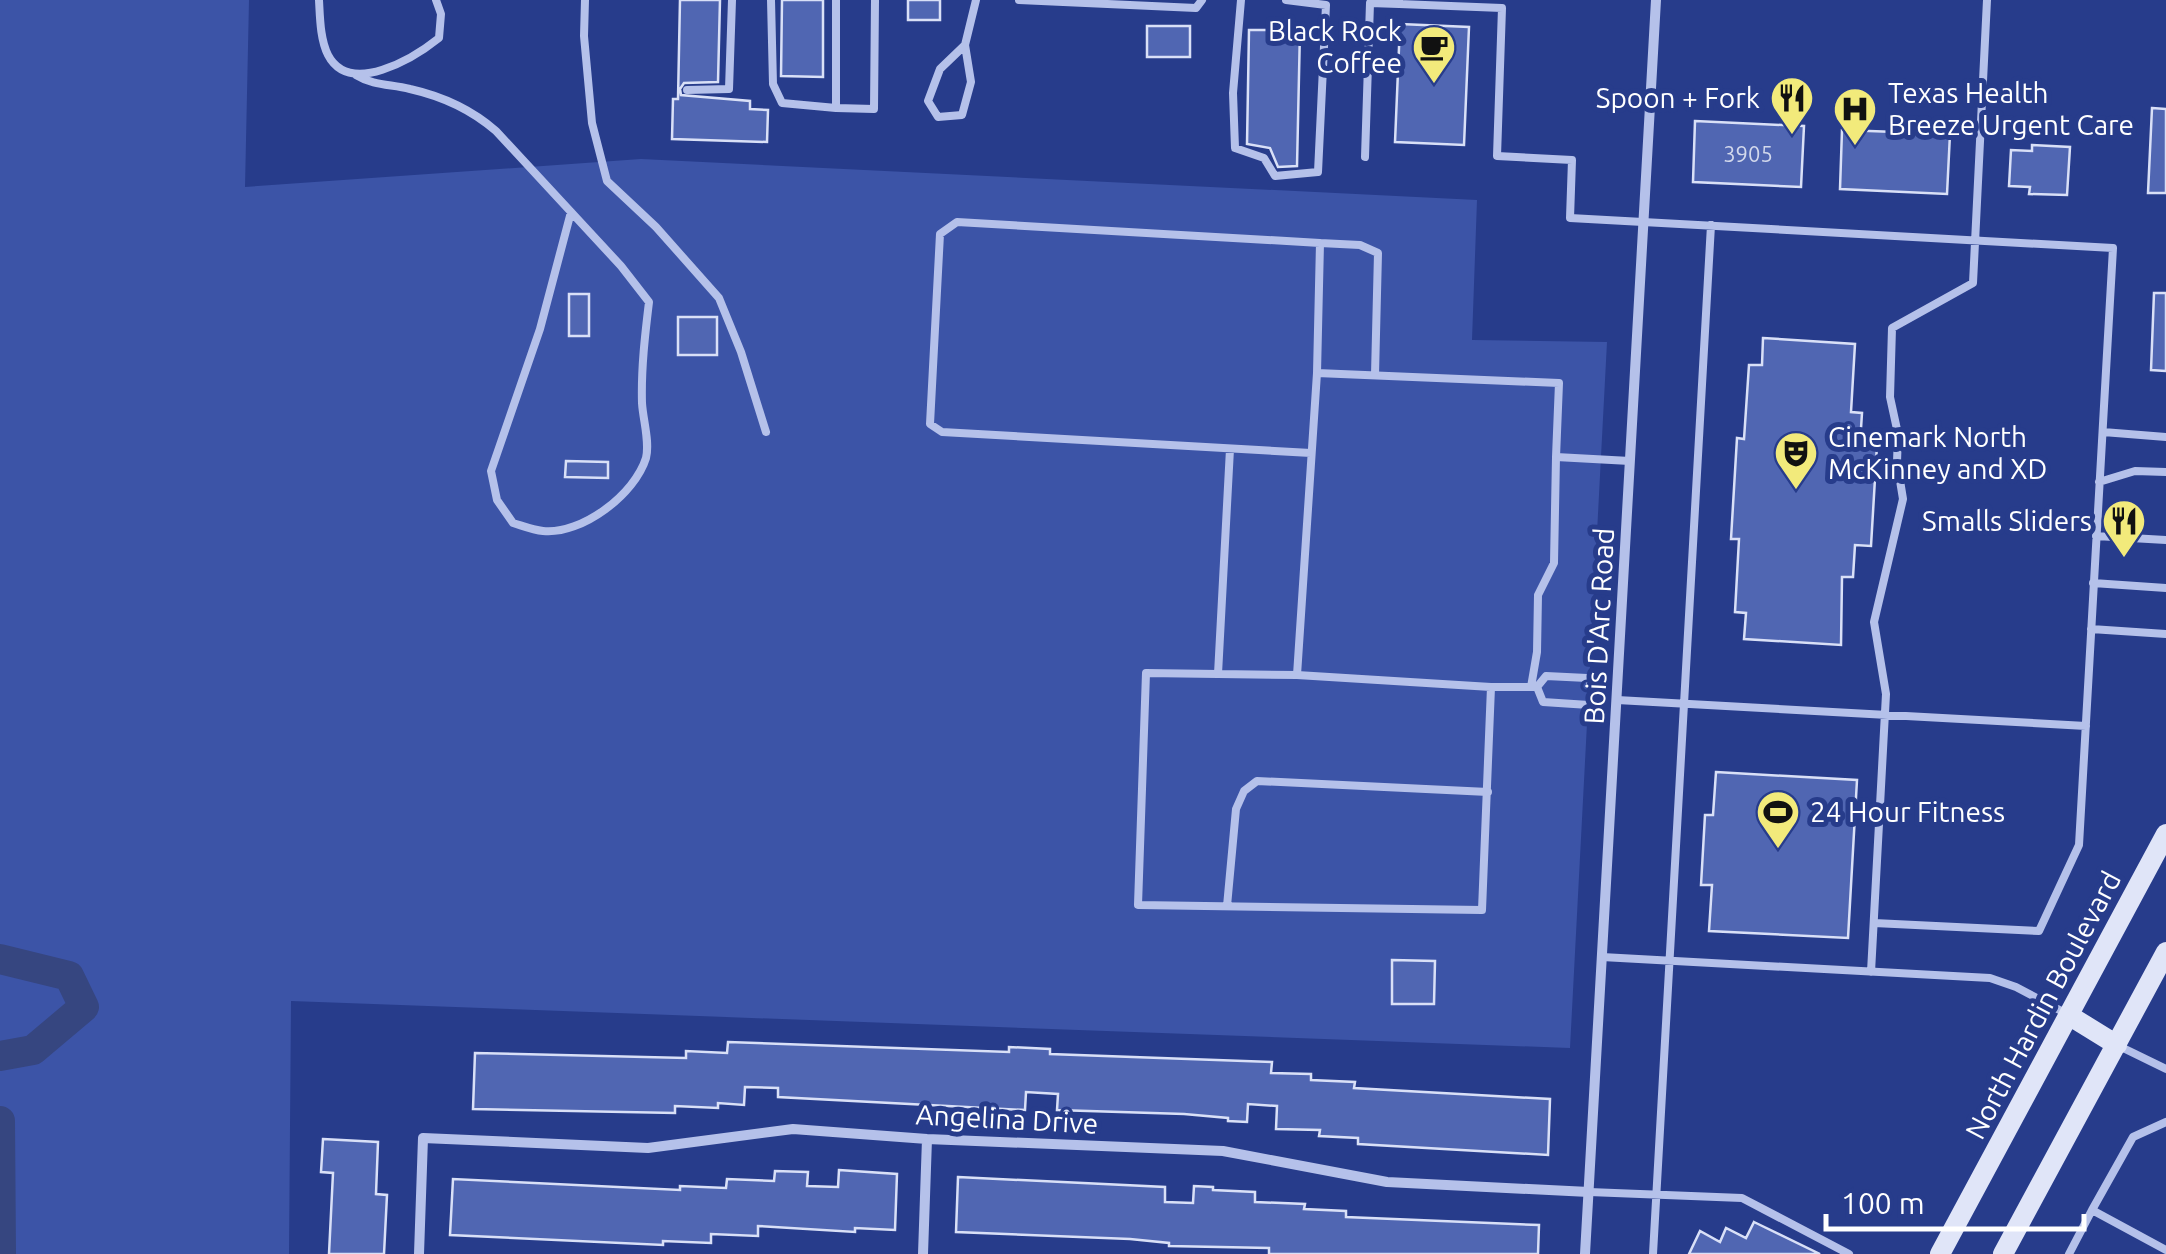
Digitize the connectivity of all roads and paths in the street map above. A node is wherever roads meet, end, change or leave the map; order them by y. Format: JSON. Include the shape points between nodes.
{"nodes":[{"id":1,"x":319,"y":0,"type":"edge"},
{"id":2,"x":436,"y":0,"type":"edge"},
{"id":3,"x":585,"y":0,"type":"edge"},
{"id":4,"x":732,"y":0,"type":"edge"},
{"id":5,"x":771,"y":0,"type":"edge"},
{"id":6,"x":836,"y":0,"type":"edge"},
{"id":7,"x":875,"y":0,"type":"edge"},
{"id":8,"x":976,"y":0,"type":"edge"},
{"id":9,"x":1019,"y":0,"type":"edge"},
{"id":10,"x":1202,"y":0,"type":"edge"},
{"id":11,"x":1241,"y":0,"type":"edge"},
{"id":12,"x":1286,"y":0,"type":"edge"},
{"id":13,"x":1656,"y":0,"type":"edge"},
{"id":14,"x":1987,"y":0,"type":"edge"},
{"id":15,"x":1399,"y":2,"type":"edge"},
{"id":16,"x":1140,"y":3,"type":"edge"},
{"id":17,"x":965,"y":46,"type":"junction"},
{"id":18,"x":356,"y":75,"type":"junction"},
{"id":19,"x":688,"y":90,"type":"dead end"},
{"id":20,"x":836,"y":108,"type":"junction"},
{"id":21,"x":1364,"y":157,"type":"dead end"},
{"id":22,"x":571,"y":212,"type":"junction"},
{"id":23,"x":1644,"y":222,"type":"junction"},
{"id":24,"x":1711,"y":225,"type":"junction"},
{"id":25,"x":1975,"y":240,"type":"junction"},
{"id":26,"x":1320,"y":243,"type":"junction"},
{"id":27,"x":1317,"y":372,"type":"junction"},
{"id":28,"x":1375,"y":375,"type":"junction"},
{"id":29,"x":766,"y":432,"type":"dead end"},
{"id":30,"x":2103,"y":432,"type":"junction"},
{"id":31,"x":2166,"y":436,"type":"edge"},
{"id":32,"x":1230,"y":449,"type":"junction"},
{"id":33,"x":1311,"y":453,"type":"junction"},
{"id":34,"x":1556,"y":456,"type":"junction"},
{"id":35,"x":1630,"y":461,"type":"junction"},
{"id":36,"x":2166,"y":472,"type":"edge"},
{"id":37,"x":2099,"y":482,"type":"junction"},
{"id":38,"x":2096,"y":536,"type":"junction"},
{"id":39,"x":2166,"y":540,"type":"edge"},
{"id":40,"x":2093,"y":584,"type":"junction"},
{"id":41,"x":2166,"y":588,"type":"edge"},
{"id":42,"x":2091,"y":629,"type":"junction"},
{"id":43,"x":2166,"y":634,"type":"edge"},
{"id":44,"x":1218,"y":674,"type":"junction"},
{"id":45,"x":1297,"y":674,"type":"junction"},
{"id":46,"x":1534,"y":687,"type":"junction"},
{"id":47,"x":1490,"y":688,"type":"junction"},
{"id":48,"x":1598,"y":692,"type":"junction"},
{"id":49,"x":1617,"y":696,"type":"junction"},
{"id":50,"x":1685,"y":704,"type":"junction"},
{"id":51,"x":1885,"y":716,"type":"junction"},
{"id":52,"x":2086,"y":726,"type":"junction"},
{"id":53,"x":1488,"y":792,"type":"junction"},
{"id":54,"x":2166,"y":834,"type":"edge"},
{"id":55,"x":1227,"y":906,"type":"junction"},
{"id":56,"x":1874,"y":923,"type":"junction"},
{"id":57,"x":2166,"y":952,"type":"edge"},
{"id":58,"x":1602,"y":957,"type":"junction"},
{"id":59,"x":1669,"y":962,"type":"junction"},
{"id":60,"x":1871,"y":972,"type":"junction"},
{"id":61,"x":2070,"y":1016,"type":"junction"},
{"id":62,"x":2117,"y":1045,"type":"junction"},
{"id":63,"x":2166,"y":1068,"type":"edge"},
{"id":64,"x":2166,"y":1122,"type":"edge"},
{"id":65,"x":926,"y":1139,"type":"junction"},
{"id":66,"x":1589,"y":1192,"type":"junction"},
{"id":67,"x":1655,"y":1194,"type":"junction"},
{"id":68,"x":2092,"y":1210,"type":"junction"},
{"id":69,"x":2166,"y":1250,"type":"edge"},
{"id":70,"x":419,"y":1254,"type":"edge"},
{"id":71,"x":923,"y":1254,"type":"edge"},
{"id":72,"x":1586,"y":1254,"type":"edge"},
{"id":73,"x":1652,"y":1254,"type":"edge"},
{"id":74,"x":1849,"y":1254,"type":"edge"},
{"id":75,"x":1940,"y":1254,"type":"edge"},
{"id":76,"x":2003,"y":1254,"type":"edge"},
{"id":77,"x":2068,"y":1254,"type":"edge"}],
"edges":[{"from":1,"to":18,"type":"lane","via":[[328,54]]},
{"from":2,"to":18,"type":"lane","via":[[439,38],[377,72]]},
{"from":3,"to":29,"type":"lane","via":[[592,123],[607,181],[719,298]]},
{"from":4,"to":19,"type":"lane","via":[[729,89]]},
{"from":5,"to":20,"type":"lane","via":[[773,84],[782,103]]},
{"from":6,"to":20,"type":"lane"},
{"from":7,"to":20,"type":"lane","via":[[874,109]]},
{"from":8,"to":17,"type":"lane"},
{"from":9,"to":16,"type":"lane"},
{"from":10,"to":16,"type":"lane","via":[[1196,8]]},
{"from":11,"to":12,"type":"lane","via":[[1235,148],[1264,158],[1276,176],[1318,172],[1326,5]]},
{"from":13,"to":23,"type":"street","name":"Bois D'Arc Road"},
{"from":14,"to":25,"type":"lane"},
{"from":15,"to":21,"type":"lane","via":[[1370,3]]},
{"from":15,"to":23,"type":"lane","via":[[1502,8],[1497,156],[1572,160],[1570,218]]},
{"from":17,"to":17,"type":"lane","via":[[940,68],[928,101],[938,117],[962,115],[971,82]]},
{"from":18,"to":22,"type":"lane","via":[[480,117]]},
{"from":22,"to":22,"type":"lane","via":[[649,302],[642,404],[647,455],[630,489],[607,509],[546,532],[513,523],[497,500],[491,471]]},
{"from":23,"to":24,"type":"lane"},
{"from":23,"to":35,"type":"street","name":"Bois D'Arc Road"},
{"from":24,"to":25,"type":"lane"},
{"from":24,"to":50,"type":"lane"},
{"from":25,"to":30,"type":"lane","via":[[2113,248]]},
{"from":25,"to":51,"type":"lane","via":[[1972,283],[1892,328],[1890,397],[1903,500],[1875,612]]},
{"from":26,"to":27,"type":"lane"},
{"from":26,"to":28,"type":"lane","via":[[1378,252]]},
{"from":26,"to":32,"type":"lane","via":[[956,222],[940,234],[930,424],[942,432]]},
{"from":27,"to":28,"type":"lane"},
{"from":27,"to":33,"type":"lane"},
{"from":28,"to":34,"type":"lane","via":[[1559,383]]},
{"from":30,"to":31,"type":"lane"},
{"from":30,"to":37,"type":"lane"},
{"from":32,"to":33,"type":"lane"},
{"from":32,"to":44,"type":"lane"},
{"from":33,"to":45,"type":"lane"},
{"from":34,"to":35,"type":"lane"},
{"from":34,"to":46,"type":"lane","via":[[1554,562],[1538,594]]},
{"from":35,"to":49,"type":"street","name":"Bois D'Arc Road"},
{"from":36,"to":37,"type":"lane","via":[[2135,471]]},
{"from":37,"to":38,"type":"lane"},
{"from":38,"to":39,"type":"lane"},
{"from":38,"to":40,"type":"lane"},
{"from":40,"to":41,"type":"lane"},
{"from":40,"to":42,"type":"lane"},
{"from":42,"to":43,"type":"lane"},
{"from":42,"to":52,"type":"lane"},
{"from":44,"to":45,"type":"lane"},
{"from":44,"to":55,"type":"lane","via":[[1146,672],[1138,905]]},
{"from":45,"to":47,"type":"lane"},
{"from":46,"to":47,"type":"lane"},
{"from":46,"to":48,"type":"lane","via":[[1546,676],[1587,678]]},
{"from":46,"to":48,"type":"lane","via":[[1543,702],[1588,705]]},
{"from":47,"to":53,"type":"lane"},
{"from":48,"to":49,"type":"lane"},
{"from":49,"to":50,"type":"lane"},
{"from":49,"to":58,"type":"street","name":"Bois D'Arc Road"},
{"from":50,"to":51,"type":"lane"},
{"from":50,"to":59,"type":"lane"},
{"from":51,"to":52,"type":"lane"},
{"from":51,"to":56,"type":"lane"},
{"from":52,"to":56,"type":"lane","via":[[2079,845],[2039,931]]},
{"from":53,"to":55,"type":"lane","via":[[1257,781],[1236,808]]},
{"from":53,"to":55,"type":"lane","via":[[1482,910]]},
{"from":54,"to":61,"type":"main road","name":"North Hardin Boulevard"},
{"from":56,"to":60,"type":"lane"},
{"from":57,"to":62,"type":"main road"},
{"from":58,"to":59,"type":"lane"},
{"from":58,"to":66,"type":"street","name":"Bois D'Arc Road"},
{"from":59,"to":60,"type":"lane"},
{"from":59,"to":67,"type":"lane"},
{"from":60,"to":61,"type":"lane","via":[[1998,980]]},
{"from":61,"to":62,"type":"main road"},
{"from":61,"to":75,"type":"main road","name":"North Hardin Boulevard"},
{"from":62,"to":63,"type":"lane"},
{"from":62,"to":76,"type":"main road"},
{"from":64,"to":68,"type":"lane","via":[[2133,1137]]},
{"from":65,"to":66,"type":"street","name":"Angelina Drive","via":[[1223,1151],[1387,1182]]},
{"from":65,"to":70,"type":"street","name":"Angelina Drive","via":[[793,1129],[648,1148],[422,1138]]},
{"from":65,"to":71,"type":"street"},
{"from":66,"to":67,"type":"lane"},
{"from":66,"to":72,"type":"street","name":"Bois D'Arc Road"},
{"from":67,"to":73,"type":"lane"},
{"from":67,"to":74,"type":"lane","via":[[1752,1201]]},
{"from":68,"to":69,"type":"lane"},
{"from":68,"to":77,"type":"lane"}]}
